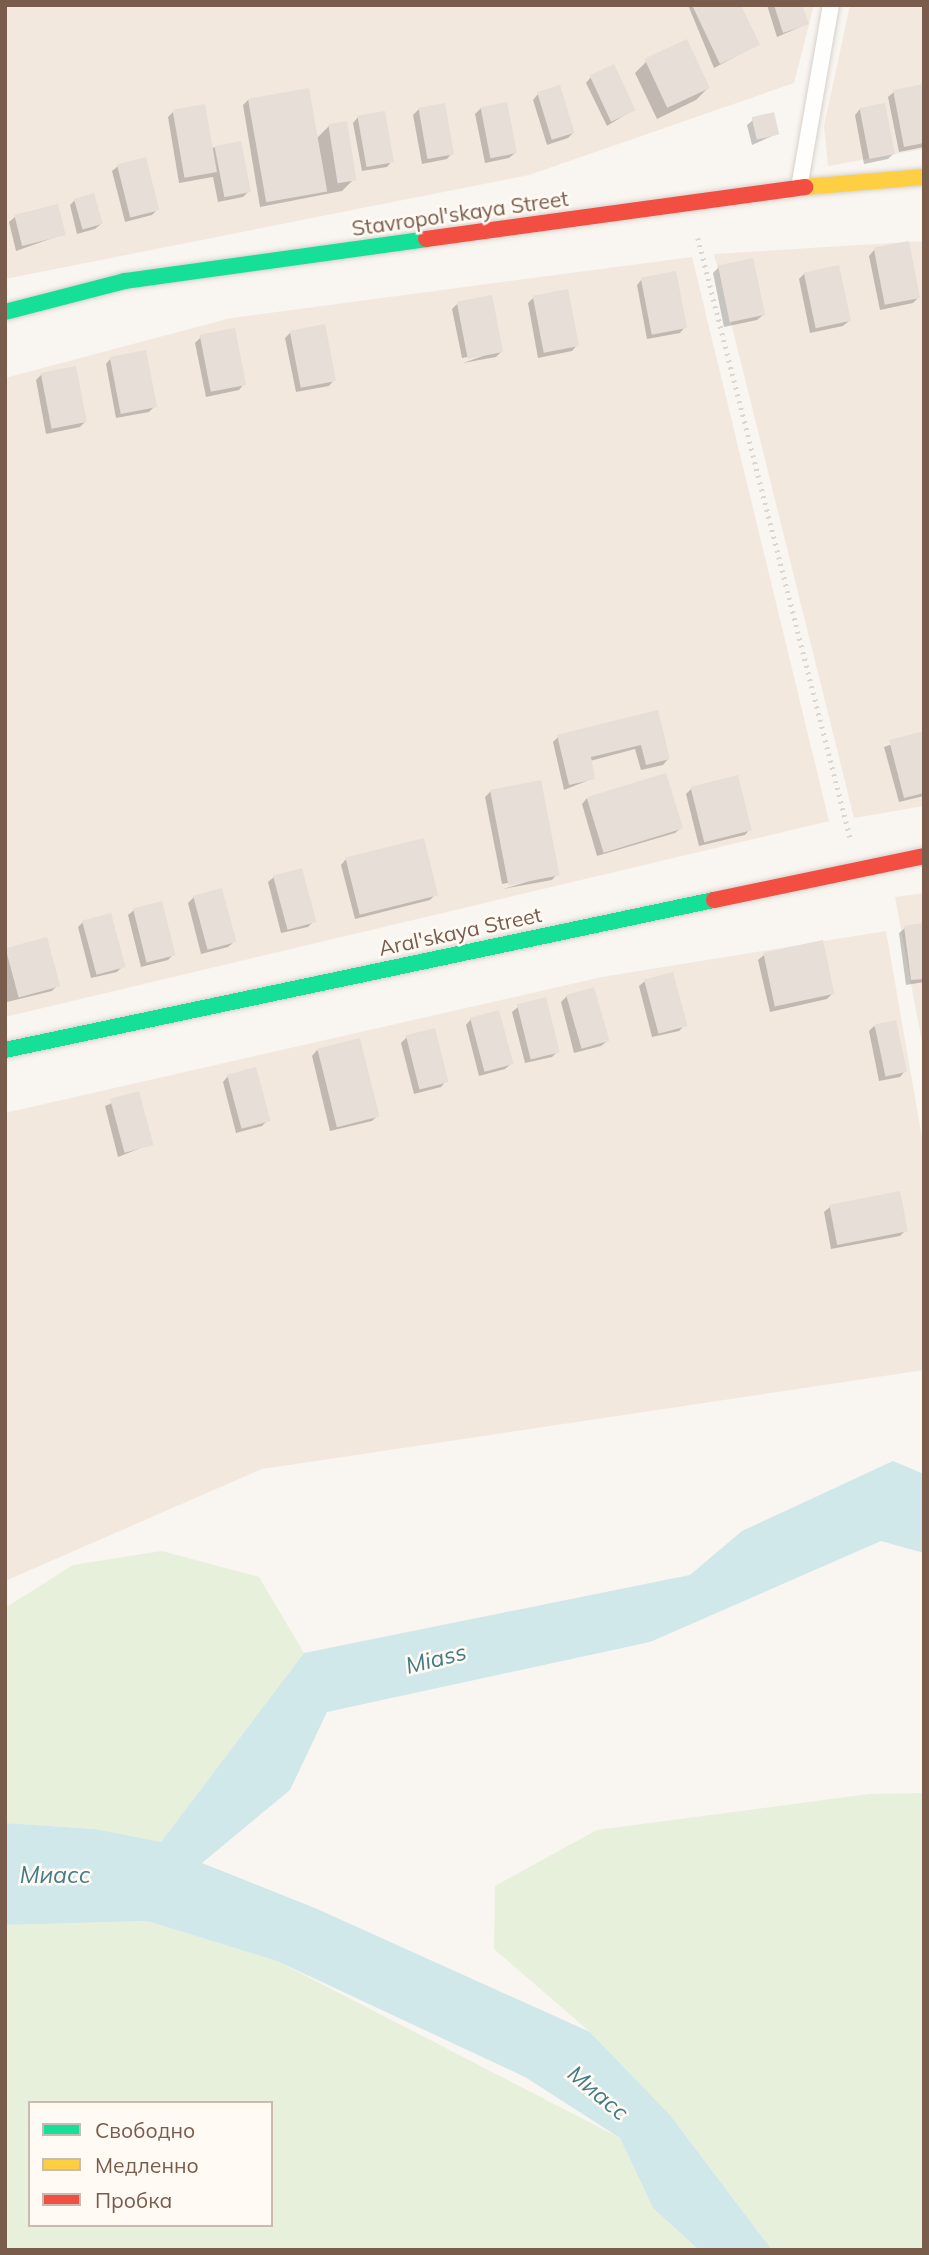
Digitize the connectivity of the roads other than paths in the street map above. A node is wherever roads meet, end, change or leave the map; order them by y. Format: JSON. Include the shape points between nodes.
{"nodes":[{"id":1,"x":831,"y":5,"type":"edge"},
{"id":2,"x":924,"y":177,"type":"edge"},
{"id":3,"x":799,"y":188,"type":"junction"},
{"id":4,"x":5,"y":312,"type":"edge"},
{"id":5,"x":924,"y":856,"type":"edge"},
{"id":6,"x":5,"y":1051,"type":"edge"}],
"edges":[{"from":1,"to":3,"type":"lane"},
{"from":2,"to":3,"type":"street","name":"Stavropol'skaya Street"},
{"from":3,"to":4,"type":"street","name":"Stavropol'skaya Street","via":[[125,281]]},
{"from":5,"to":6,"type":"street","name":"Aral'skaya Street"}]}
